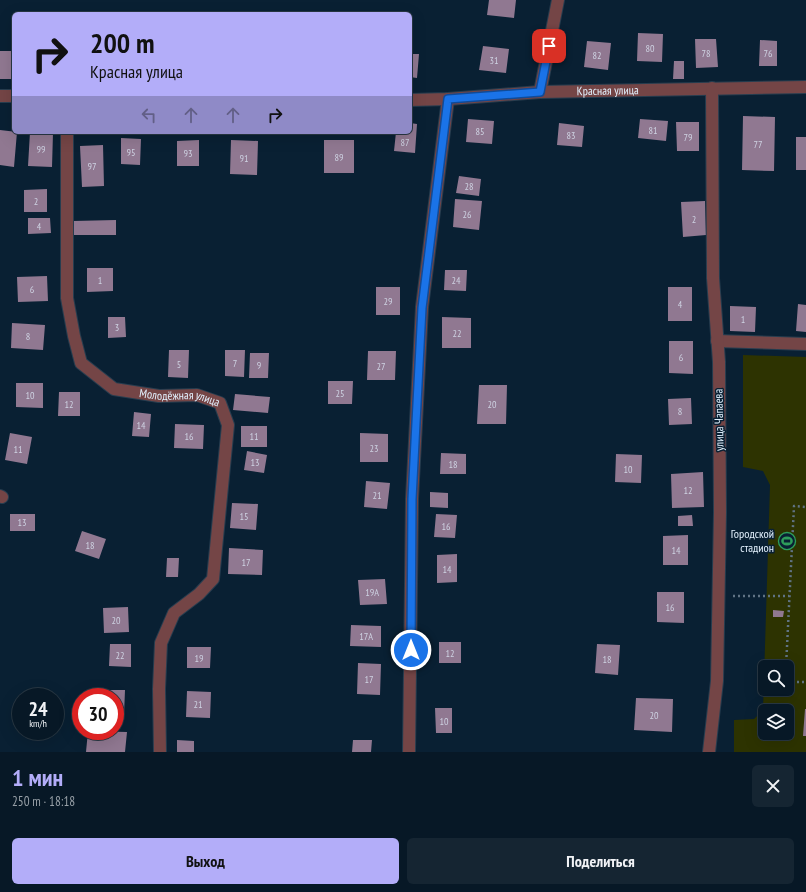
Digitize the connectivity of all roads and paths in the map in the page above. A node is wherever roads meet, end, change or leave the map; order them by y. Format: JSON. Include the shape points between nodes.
{"nodes":[{"id":1,"x":558,"y":0,"type":"edge"},
{"id":2,"x":806,"y":87,"type":"edge"},
{"id":3,"x":712,"y":88,"type":"junction"},
{"id":4,"x":540,"y":92,"type":"junction"},
{"id":5,"x":0,"y":96,"type":"edge"},
{"id":6,"x":12,"y":96,"type":"edge"},
{"id":7,"x":448,"y":99,"type":"junction"},
{"id":8,"x":412,"y":100,"type":"edge"},
{"id":9,"x":67,"y":134,"type":"edge"},
{"id":10,"x":718,"y":341,"type":"junction"},
{"id":11,"x":806,"y":344,"type":"edge"},
{"id":12,"x":806,"y":507,"type":"edge"},
{"id":13,"x":719,"y":596,"type":"junction"},
{"id":14,"x":790,"y":596,"type":"junction"},
{"id":15,"x":786,"y":660,"type":"edge"},
{"id":16,"x":794,"y":682,"type":"edge"},
{"id":17,"x":806,"y":682,"type":"edge"},
{"id":18,"x":160,"y":752,"type":"edge"},
{"id":19,"x":409,"y":752,"type":"edge"},
{"id":20,"x":708,"y":752,"type":"edge"}],
"edges":[{"from":1,"to":4,"type":"street"},
{"from":2,"to":3,"type":"street","name":"Красная улица"},
{"from":3,"to":4,"type":"street","name":"Красная улица"},
{"from":3,"to":10,"type":"street","name":"улица Чапаева","via":[[713,278]]},
{"from":4,"to":7,"type":"street","name":"Красная улица"},
{"from":5,"to":6,"type":"street"},
{"from":7,"to":8,"type":"street","name":"Красная улица"},
{"from":7,"to":19,"type":"street","via":[[422,308],[412,499]]},
{"from":9,"to":18,"type":"street","name":"Молодёжная улица","via":[[67,298],[81,363],[114,389],[159,396],[197,395],[220,403],[228,425],[213,579],[174,613],[160,643]]},
{"from":10,"to":11,"type":"street"},
{"from":10,"to":13,"type":"street","name":"улица Чапаева"},
{"from":12,"to":14,"type":"path","via":[[794,506]]},
{"from":13,"to":14,"type":"path"},
{"from":13,"to":20,"type":"street","name":"улица Чапаева","via":[[717,681]]},
{"from":14,"to":15,"type":"path"},
{"from":16,"to":17,"type":"path"}]}
